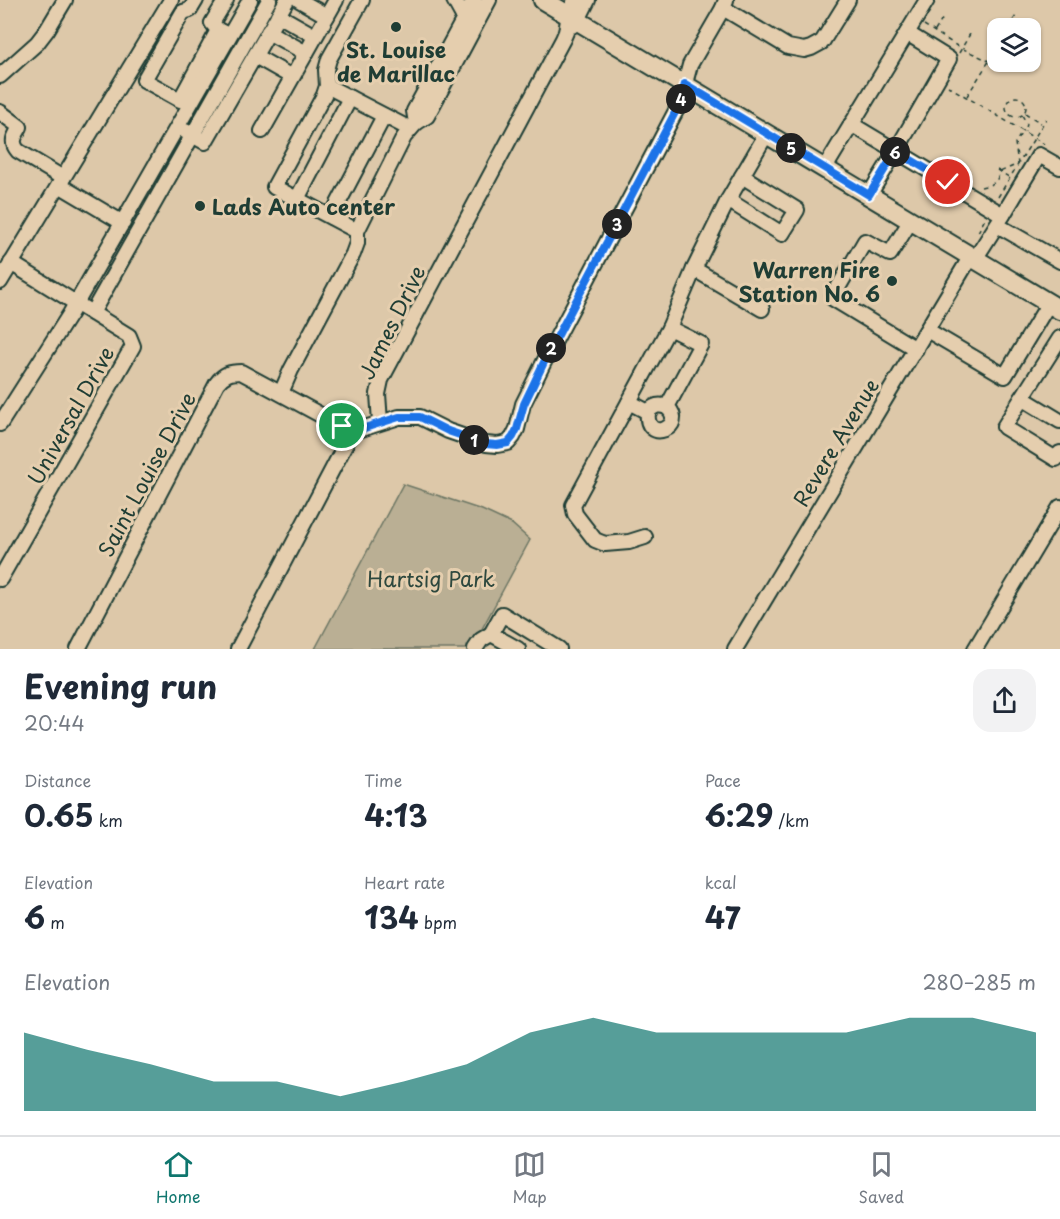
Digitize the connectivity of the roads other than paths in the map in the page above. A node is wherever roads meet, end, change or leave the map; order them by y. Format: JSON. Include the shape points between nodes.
{"nodes":[{"id":1,"x":65,"y":0,"type":"edge"},
{"id":2,"x":171,"y":0,"type":"edge"},
{"id":3,"x":226,"y":0,"type":"edge"},
{"id":4,"x":250,"y":0,"type":"edge"},
{"id":5,"x":269,"y":0,"type":"edge"},
{"id":6,"x":287,"y":0,"type":"edge"},
{"id":7,"x":299,"y":0,"type":"edge"},
{"id":8,"x":336,"y":0,"type":"edge"},
{"id":9,"x":362,"y":0,"type":"edge"},
{"id":10,"x":454,"y":0,"type":"edge"},
{"id":11,"x":474,"y":0,"type":"edge"},
{"id":12,"x":489,"y":0,"type":"edge"},
{"id":13,"x":543,"y":0,"type":"edge"},
{"id":14,"x":588,"y":0,"type":"edge"},
{"id":15,"x":848,"y":0,"type":"edge"},
{"id":16,"x":927,"y":0,"type":"edge"},
{"id":17,"x":724,"y":4,"type":"edge"},
{"id":18,"x":194,"y":5,"type":"edge"},
{"id":19,"x":278,"y":15,"type":"junction"},
{"id":20,"x":327,"y":16,"type":"junction"},
{"id":21,"x":572,"y":16,"type":"edge"},
{"id":22,"x":240,"y":19,"type":"junction"},
{"id":23,"x":470,"y":21,"type":"junction"},
{"id":24,"x":255,"y":27,"type":"junction"},
{"id":25,"x":220,"y":30,"type":"junction"},
{"id":26,"x":268,"y":32,"type":"junction"},
{"id":27,"x":907,"y":33,"type":"junction"},
{"id":28,"x":315,"y":36,"type":"junction"},
{"id":29,"x":306,"y":53,"type":"junction"},
{"id":30,"x":255,"y":56,"type":"junction"},
{"id":31,"x":202,"y":73,"type":"junction"},
{"id":32,"x":0,"y":76,"type":"edge"},
{"id":33,"x":292,"y":77,"type":"junction"},
{"id":34,"x":685,"y":84,"type":"junction"},
{"id":35,"x":327,"y":86,"type":"junction"},
{"id":36,"x":350,"y":98,"type":"junction"},
{"id":37,"x":0,"y":112,"type":"edge"},
{"id":38,"x":384,"y":116,"type":"junction"},
{"id":39,"x":851,"y":124,"type":"junction"},
{"id":40,"x":413,"y":126,"type":"junction"},
{"id":41,"x":178,"y":127,"type":"junction"},
{"id":42,"x":262,"y":130,"type":"dead end"},
{"id":43,"x":767,"y":133,"type":"junction"},
{"id":44,"x":193,"y":135,"type":"junction"},
{"id":45,"x":896,"y":151,"type":"junction"},
{"id":46,"x":1060,"y":167,"type":"edge"},
{"id":47,"x":825,"y":168,"type":"junction"},
{"id":48,"x":742,"y":176,"type":"junction"},
{"id":49,"x":61,"y":182,"type":"junction"},
{"id":50,"x":869,"y":195,"type":"junction"},
{"id":51,"x":297,"y":199,"type":"junction"},
{"id":52,"x":728,"y":200,"type":"junction"},
{"id":53,"x":135,"y":201,"type":"junction"},
{"id":54,"x":151,"y":210,"type":"junction"},
{"id":55,"x":997,"y":216,"type":"junction"},
{"id":56,"x":331,"y":217,"type":"junction"},
{"id":57,"x":911,"y":220,"type":"junction"},
{"id":58,"x":123,"y":223,"type":"junction"},
{"id":59,"x":357,"y":231,"type":"junction"},
{"id":60,"x":973,"y":258,"type":"junction"},
{"id":61,"x":1060,"y":261,"type":"edge"},
{"id":62,"x":12,"y":263,"type":"junction"},
{"id":63,"x":694,"y":269,"type":"junction"},
{"id":64,"x":0,"y":282,"type":"edge"},
{"id":65,"x":76,"y":303,"type":"junction"},
{"id":66,"x":1054,"y":306,"type":"edge"},
{"id":67,"x":762,"y":309,"type":"dead end"},
{"id":68,"x":92,"y":313,"type":"junction"},
{"id":69,"x":669,"y":328,"type":"junction"},
{"id":70,"x":927,"y":330,"type":"junction"},
{"id":71,"x":1060,"y":339,"type":"edge"},
{"id":72,"x":915,"y":349,"type":"junction"},
{"id":73,"x":128,"y":355,"type":"junction"},
{"id":74,"x":281,"y":393,"type":"junction"},
{"id":75,"x":1022,"y":398,"type":"junction"},
{"id":76,"x":629,"y":402,"type":"junction"},
{"id":77,"x":667,"y":407,"type":"junction"},
{"id":78,"x":648,"y":412,"type":"junction"},
{"id":79,"x":1060,"y":421,"type":"edge"},
{"id":80,"x":380,"y":422,"type":"junction"},
{"id":81,"x":0,"y":424,"type":"edge"},
{"id":82,"x":352,"y":432,"type":"junction"},
{"id":83,"x":1060,"y":453,"type":"edge"},
{"id":84,"x":1060,"y":507,"type":"edge"},
{"id":85,"x":645,"y":537,"type":"dead end"},
{"id":86,"x":0,"y":579,"type":"edge"},
{"id":87,"x":0,"y":584,"type":"edge"},
{"id":88,"x":491,"y":634,"type":"junction"},
{"id":89,"x":78,"y":649,"type":"edge"},
{"id":90,"x":238,"y":649,"type":"edge"},
{"id":91,"x":475,"y":649,"type":"edge"},
{"id":92,"x":519,"y":649,"type":"edge"},
{"id":93,"x":559,"y":649,"type":"edge"},
{"id":94,"x":735,"y":649,"type":"edge"},
{"id":95,"x":975,"y":649,"type":"edge"}],
"edges":[{"from":1,"to":32,"type":"street","via":[[36,43]]},
{"from":2,"to":49,"type":"street"},
{"from":3,"to":25,"type":"street"},
{"from":4,"to":22,"type":"street"},
{"from":5,"to":24,"type":"street","name":"Universal Drive"},
{"from":6,"to":19,"type":"street"},
{"from":7,"to":20,"type":"street"},
{"from":8,"to":20,"type":"street"},
{"from":9,"to":35,"type":"street","via":[[329,59]]},
{"from":10,"to":23,"type":"street"},
{"from":11,"to":23,"type":"street"},
{"from":12,"to":23,"type":"street"},
{"from":13,"to":21,"type":"main road"},
{"from":14,"to":21,"type":"street","name":"James Drive"},
{"from":15,"to":17,"type":"street","via":[[822,42],[804,50],[788,47]]},
{"from":16,"to":27,"type":"street"},
{"from":17,"to":34,"type":"street","via":[[690,65]]},
{"from":18,"to":25,"type":"street"},
{"from":18,"to":31,"type":"street","via":[[183,12],[144,80],[180,100]]},
{"from":19,"to":26,"type":"street"},
{"from":19,"to":28,"type":"street"},
{"from":20,"to":28,"type":"street"},
{"from":21,"to":34,"type":"main road"},
{"from":21,"to":80,"type":"street","name":"James Drive","via":[[381,380]]},
{"from":22,"to":24,"type":"street"},
{"from":22,"to":25,"type":"street"},
{"from":23,"to":40,"type":"street","via":[[414,111]]},
{"from":24,"to":44,"type":"street","name":"Universal Drive"},
{"from":25,"to":31,"type":"street"},
{"from":26,"to":29,"type":"street"},
{"from":26,"to":30,"type":"street"},
{"from":27,"to":39,"type":"street"},
{"from":27,"to":45,"type":"street","via":[[949,58]]},
{"from":28,"to":29,"type":"street"},
{"from":29,"to":33,"type":"street"},
{"from":30,"to":33,"type":"street"},
{"from":30,"to":44,"type":"street","via":[[205,142]]},
{"from":31,"to":41,"type":"street"},
{"from":33,"to":42,"type":"street"},
{"from":34,"to":43,"type":"main road"},
{"from":34,"to":80,"type":"street","via":[[679,105],[546,358],[508,443],[486,444],[420,417]]},
{"from":35,"to":36,"type":"street"},
{"from":35,"to":51,"type":"street","via":[[274,187]]},
{"from":36,"to":38,"type":"street"},
{"from":36,"to":51,"type":"street"},
{"from":37,"to":49,"type":"street","via":[[20,127],[13,142],[18,151]]},
{"from":38,"to":40,"type":"street"},
{"from":38,"to":56,"type":"street"},
{"from":39,"to":45,"type":"street"},
{"from":39,"to":47,"type":"street"},
{"from":40,"to":59,"type":"street"},
{"from":41,"to":44,"type":"street"},
{"from":41,"to":53,"type":"street"},
{"from":43,"to":47,"type":"main road"},
{"from":43,"to":48,"type":"street"},
{"from":44,"to":54,"type":"street","name":"Universal Drive"},
{"from":45,"to":50,"type":"street"},
{"from":45,"to":55,"type":"street"},
{"from":46,"to":55,"type":"street","name":"Revere Avenue","via":[[1040,155]]},
{"from":47,"to":50,"type":"main road"},
{"from":48,"to":52,"type":"street"},
{"from":48,"to":52,"type":"street","via":[[797,210],[782,234]]},
{"from":49,"to":58,"type":"street"},
{"from":49,"to":62,"type":"street"},
{"from":50,"to":57,"type":"main road"},
{"from":51,"to":56,"type":"street"},
{"from":52,"to":63,"type":"street"},
{"from":53,"to":54,"type":"street"},
{"from":53,"to":58,"type":"street"},
{"from":54,"to":68,"type":"street","name":"Universal Drive"},
{"from":55,"to":60,"type":"street","name":"Revere Avenue"},
{"from":55,"to":61,"type":"street"},
{"from":56,"to":59,"type":"street"},
{"from":57,"to":60,"type":"main road"},
{"from":57,"to":72,"type":"street","via":[[890,254],[865,241],[832,298]]},
{"from":58,"to":65,"type":"street"},
{"from":59,"to":74,"type":"street","via":[[353,254]]},
{"from":60,"to":66,"type":"main road"},
{"from":60,"to":70,"type":"street","name":"Revere Avenue"},
{"from":62,"to":64,"type":"street"},
{"from":62,"to":65,"type":"street","name":"Universal Drive"},
{"from":63,"to":67,"type":"street"},
{"from":63,"to":69,"type":"street"},
{"from":65,"to":68,"type":"street","name":"Universal Drive"},
{"from":65,"to":81,"type":"street"},
{"from":66,"to":70,"type":"street","via":[[1005,376]]},
{"from":68,"to":73,"type":"street","name":"Universal Drive","via":[[129,336],[133,346]]},
{"from":69,"to":76,"type":"street"},
{"from":69,"to":77,"type":"street","via":[[701,344]]},
{"from":70,"to":72,"type":"street","name":"Revere Avenue"},
{"from":71,"to":75,"type":"street"},
{"from":72,"to":94,"type":"street","name":"Revere Avenue"},
{"from":73,"to":86,"type":"street","name":"Universal Drive"},
{"from":73,"to":87,"type":"street","name":"Universal Drive"},
{"from":74,"to":82,"type":"street","name":"Saint Louise Drive"},
{"from":74,"to":89,"type":"street","name":"Saint Louise Drive","via":[[241,372],[222,377]]},
{"from":75,"to":79,"type":"street"},
{"from":75,"to":83,"type":"street","via":[[1004,427],[1056,459]]},
{"from":76,"to":78,"type":"street"},
{"from":76,"to":85,"type":"street","via":[[573,505],[575,514],[595,540],[605,544]]},
{"from":77,"to":78,"type":"street","via":[[656,405]]},
{"from":77,"to":78,"type":"street","via":[[673,421],[664,430],[652,428]]},
{"from":80,"to":82,"type":"street"},
{"from":82,"to":90,"type":"street"},
{"from":84,"to":95,"type":"street"},
{"from":88,"to":91,"type":"street"},
{"from":88,"to":92,"type":"street"},
{"from":88,"to":93,"type":"street","via":[[502,614]]}]}
